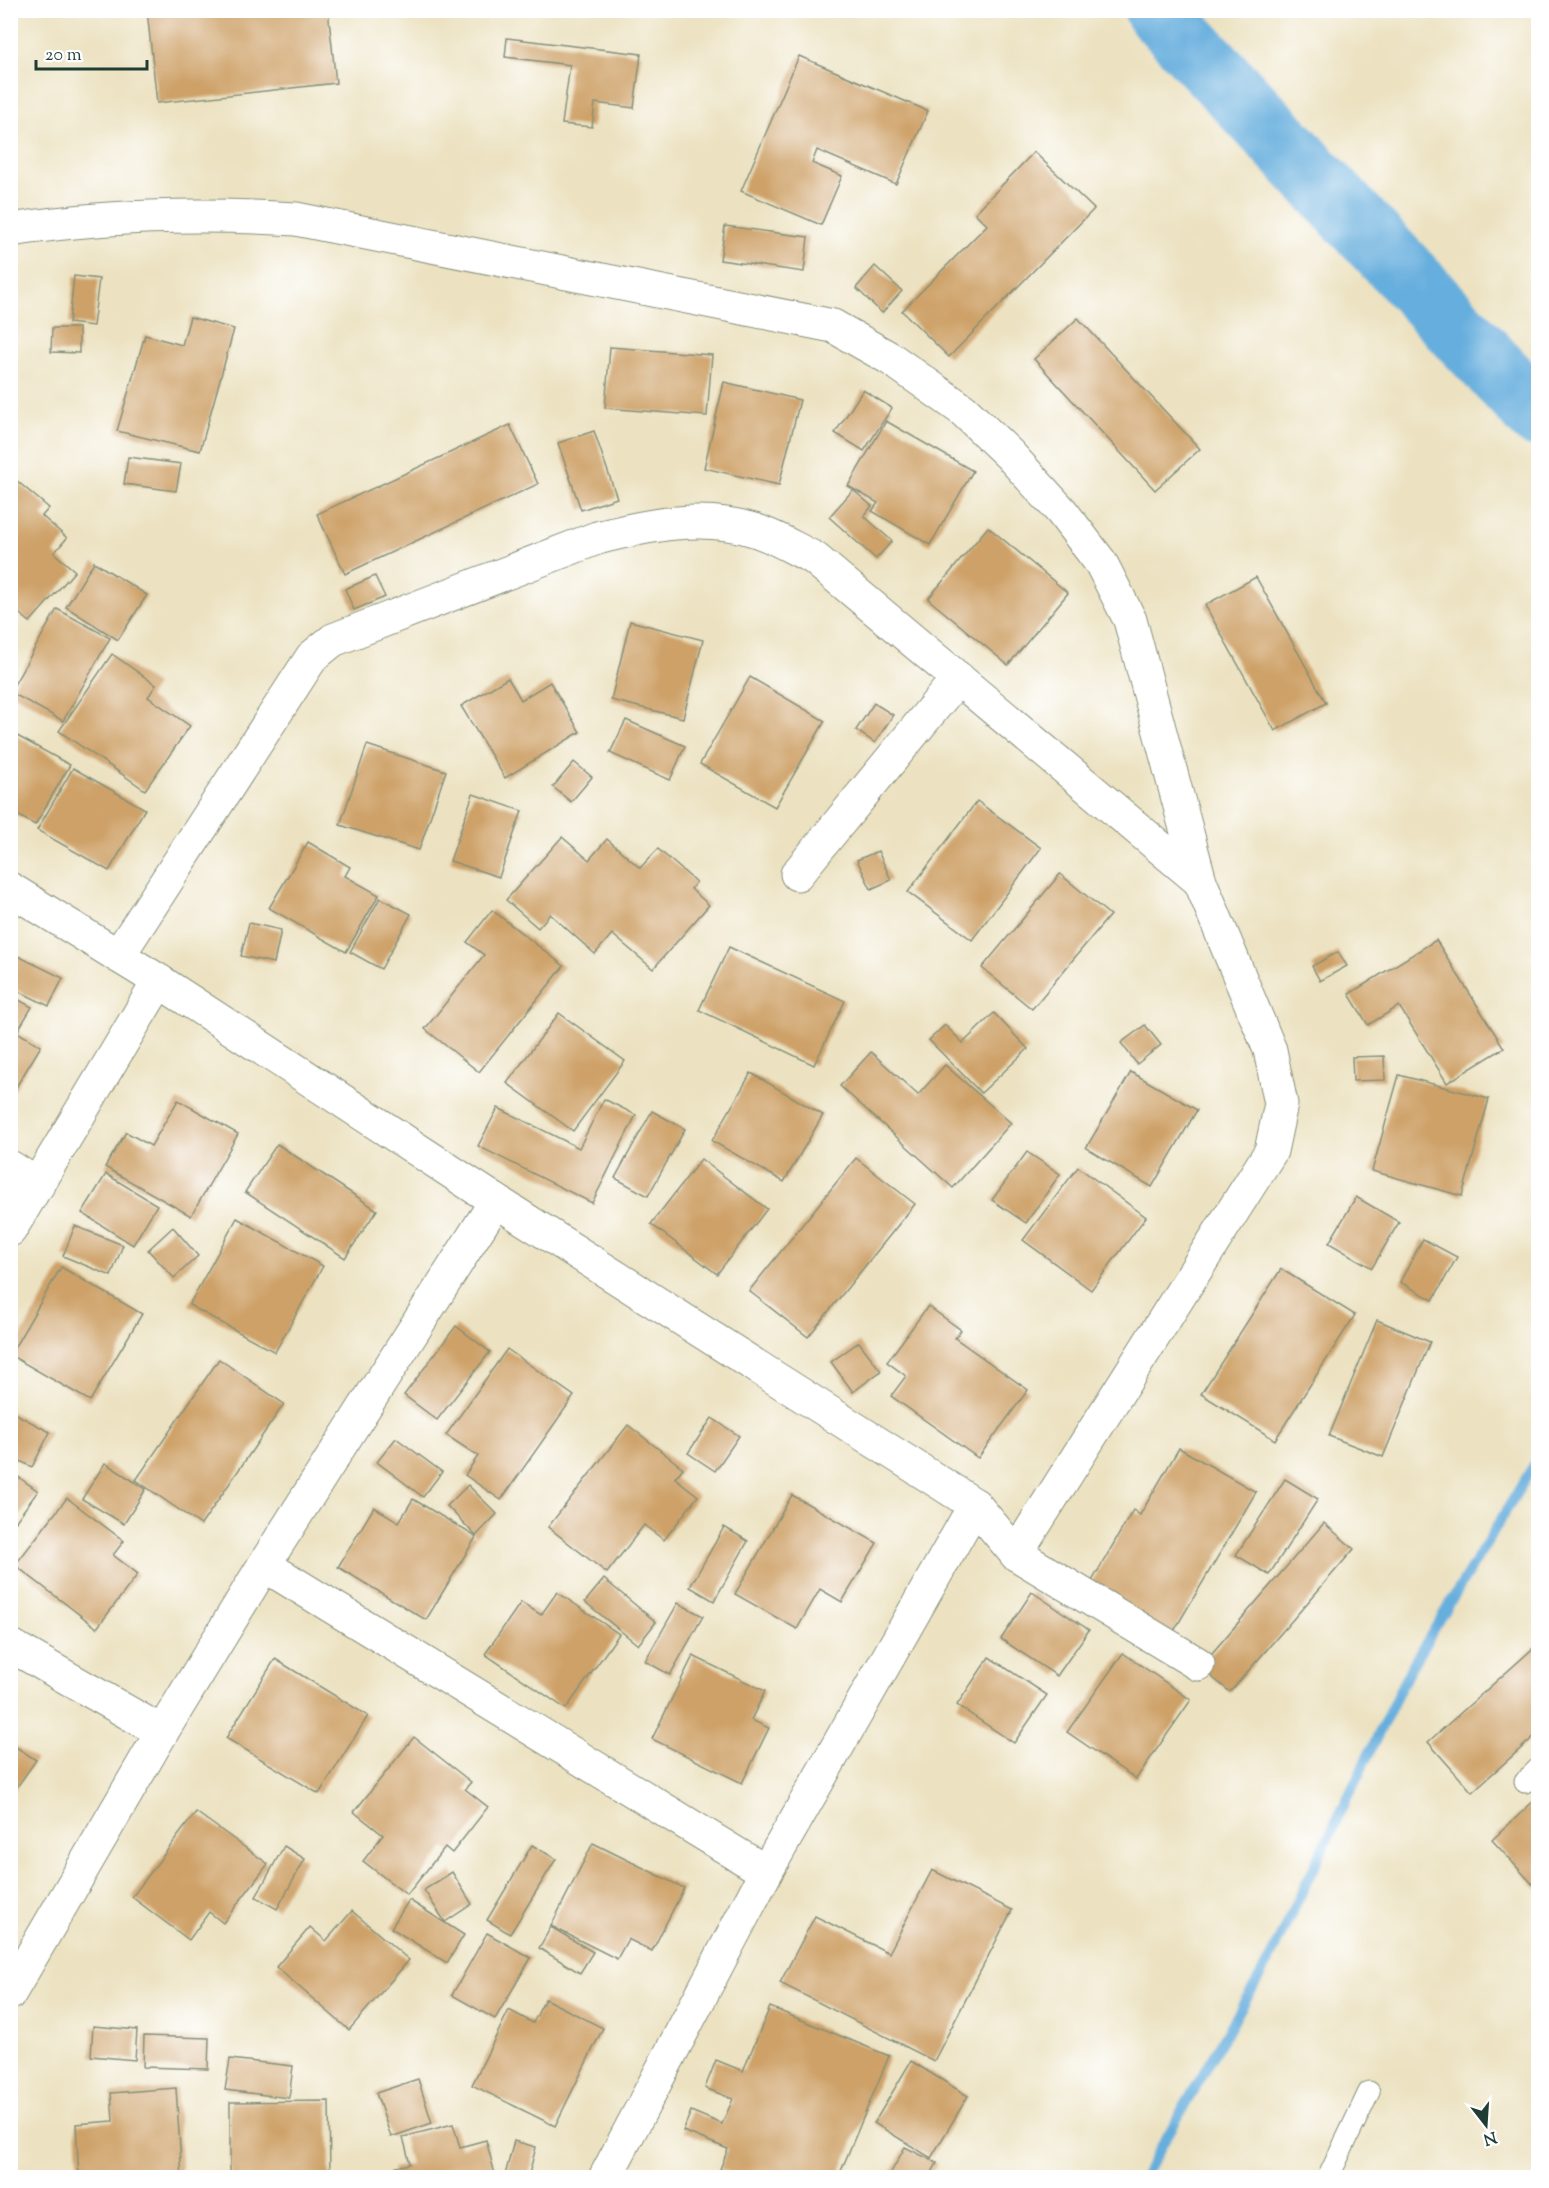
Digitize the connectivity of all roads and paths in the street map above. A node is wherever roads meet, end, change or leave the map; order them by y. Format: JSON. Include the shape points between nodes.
{"nodes":[{"id":1,"x":10,"y":230,"type":"edge"},
{"id":2,"x":958,"y":678,"type":"junction"},
{"id":3,"x":797,"y":874,"type":"dead end"},
{"id":4,"x":1200,"y":880,"type":"junction"},
{"id":5,"x":10,"y":889,"type":"edge"},
{"id":6,"x":118,"y":956,"type":"junction"},
{"id":7,"x":159,"y":981,"type":"junction"},
{"id":8,"x":10,"y":1167,"type":"edge"},
{"id":9,"x":38,"y":1185,"type":"junction"},
{"id":10,"x":496,"y":1201,"type":"junction"},
{"id":11,"x":10,"y":1230,"type":"edge"},
{"id":12,"x":975,"y":1505,"type":"junction"},
{"id":13,"x":1017,"y":1554,"type":"junction"},
{"id":14,"x":264,"y":1565,"type":"junction"},
{"id":15,"x":10,"y":1645,"type":"edge"},
{"id":16,"x":1198,"y":1664,"type":"dead end"},
{"id":17,"x":162,"y":1732,"type":"junction"},
{"id":18,"x":766,"y":1872,"type":"junction"},
{"id":19,"x":10,"y":1993,"type":"edge"},
{"id":20,"x":1369,"y":2092,"type":"dead end"},
{"id":21,"x":605,"y":2178,"type":"edge"},
{"id":22,"x":1328,"y":2178,"type":"edge"}],
"edges":[{"from":1,"to":4,"type":"street","via":[[162,215],[296,219],[833,326],[963,410],[1010,455],[1101,563],[1130,620]]},
{"from":2,"to":3,"type":"street"},
{"from":2,"to":4,"type":"street"},
{"from":2,"to":6,"type":"street","via":[[814,558],[754,530],[698,521],[641,527],[597,538],[333,640],[312,657]]},
{"from":4,"to":13,"type":"street","via":[[1270,1050],[1281,1104],[1271,1151]]},
{"from":5,"to":6,"type":"street"},
{"from":6,"to":7,"type":"street"},
{"from":7,"to":9,"type":"street"},
{"from":7,"to":10,"type":"street"},
{"from":8,"to":9,"type":"street"},
{"from":9,"to":11,"type":"street"},
{"from":10,"to":12,"type":"street"},
{"from":10,"to":14,"type":"street"},
{"from":12,"to":13,"type":"street"},
{"from":12,"to":18,"type":"street"},
{"from":13,"to":16,"type":"street"},
{"from":14,"to":17,"type":"street"},
{"from":14,"to":18,"type":"street"},
{"from":15,"to":17,"type":"street"},
{"from":17,"to":19,"type":"street"},
{"from":18,"to":21,"type":"street"},
{"from":20,"to":22,"type":"lane"}]}
